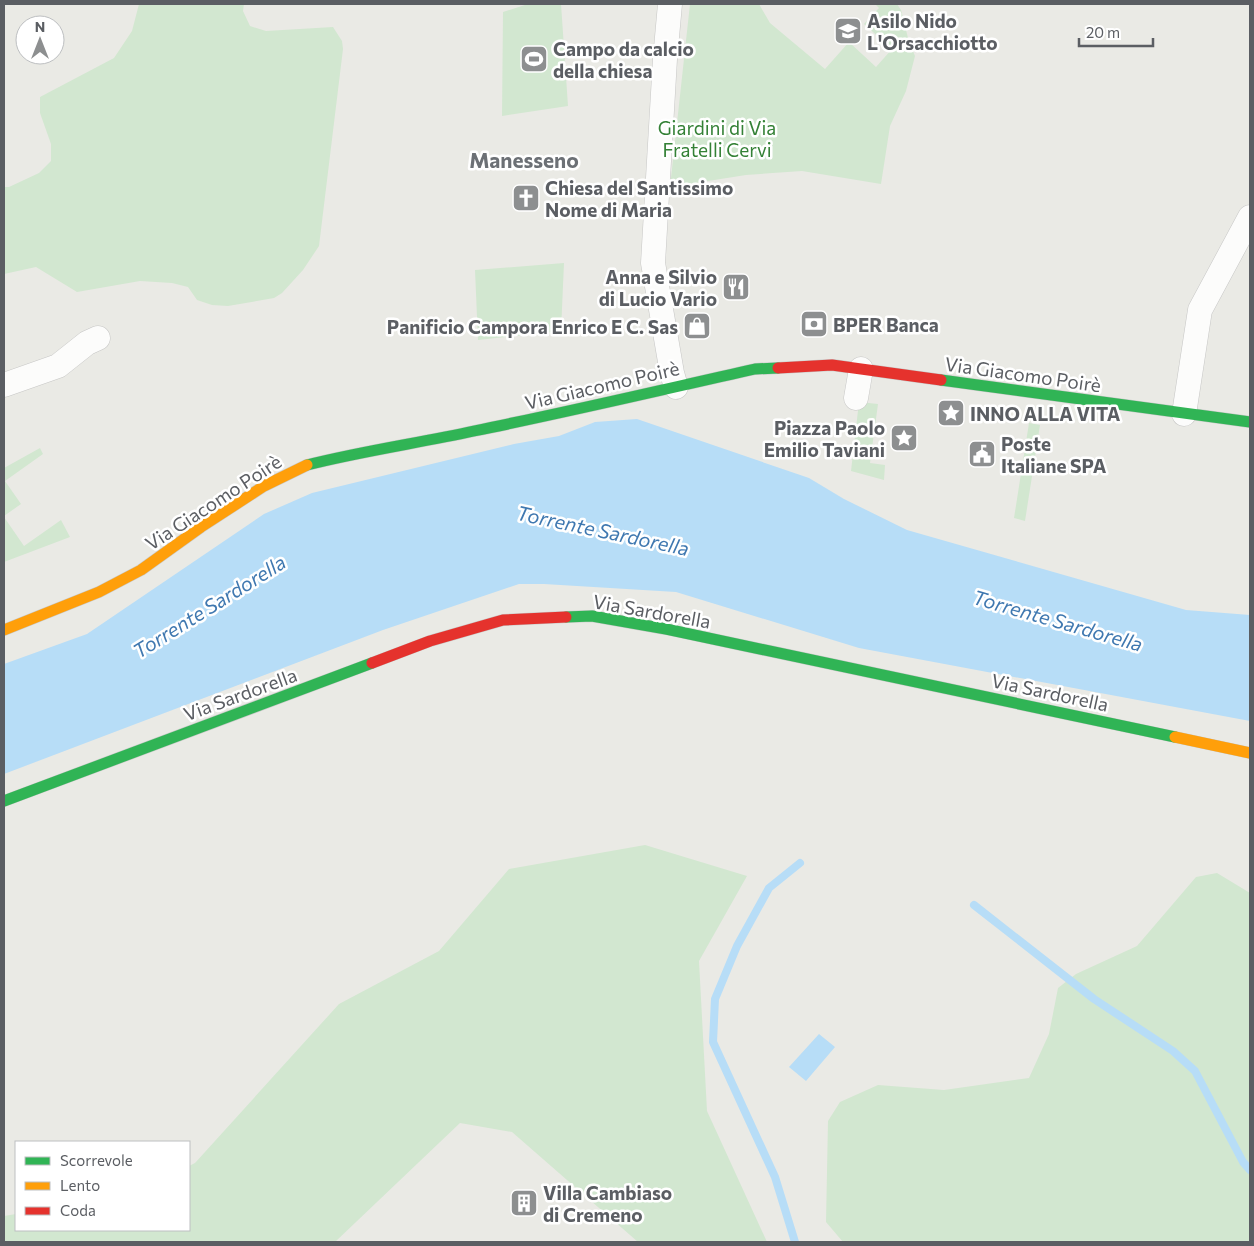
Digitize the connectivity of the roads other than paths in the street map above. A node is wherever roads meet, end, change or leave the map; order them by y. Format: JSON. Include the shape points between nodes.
{"nodes":[{"id":1,"x":670,"y":4,"type":"edge"},
{"id":2,"x":1250,"y":217,"type":"edge"},
{"id":3,"x":98,"y":338,"type":"dead end"},
{"id":4,"x":861,"y":369,"type":"junction"},
{"id":5,"x":4,"y":385,"type":"edge"},
{"id":6,"x":676,"y":387,"type":"junction"},
{"id":7,"x":856,"y":398,"type":"dead end"},
{"id":8,"x":1184,"y":414,"type":"junction"},
{"id":9,"x":1250,"y":422,"type":"edge"},
{"id":10,"x":4,"y":630,"type":"edge"},
{"id":11,"x":1250,"y":753,"type":"edge"},
{"id":12,"x":4,"y":801,"type":"edge"}],
"edges":[{"from":1,"to":6,"type":"street","via":[[653,263]]},
{"from":2,"to":8,"type":"street","via":[[1200,310]]},
{"from":3,"to":5,"type":"street","via":[[87,342],[58,366]]},
{"from":4,"to":6,"type":"street","name":"Via Giacomo Poirè","via":[[832,365],[756,368]]},
{"from":4,"to":7,"type":"street"},
{"from":4,"to":8,"type":"street","name":"Via Giacomo Poirè"},
{"from":6,"to":10,"type":"street","name":"Via Giacomo Poirè","via":[[305,466],[264,486],[141,570],[99,592]]},
{"from":8,"to":9,"type":"street","name":"Via Giacomo Poirè"},
{"from":11,"to":12,"type":"street","name":"Via Sardorella","via":[[666,629],[592,616],[542,617],[503,620],[430,642]]}]}
